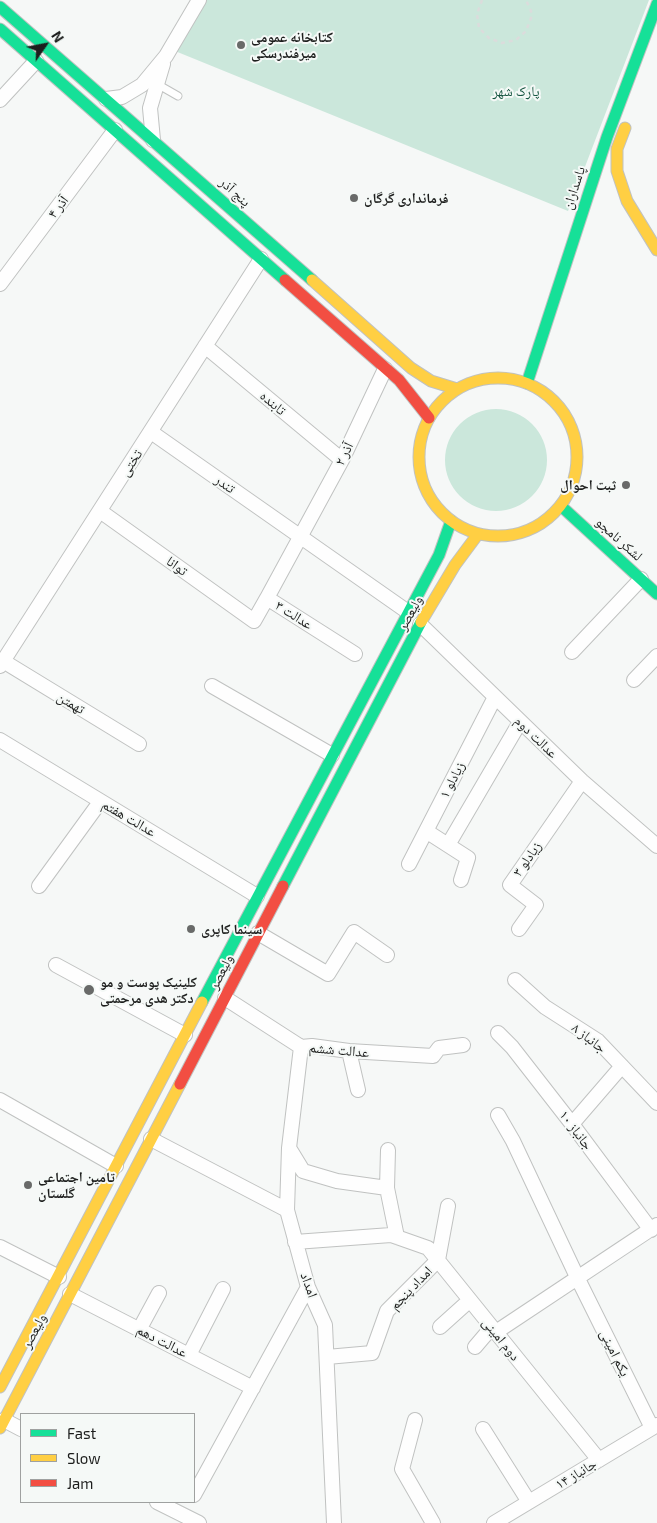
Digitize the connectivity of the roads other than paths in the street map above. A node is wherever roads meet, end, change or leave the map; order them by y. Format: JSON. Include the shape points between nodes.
{"nodes":[{"id":1,"x":199,"y":0,"type":"edge"},
{"id":2,"x":657,"y":4,"type":"edge"},
{"id":3,"x":0,"y":7,"type":"edge"},
{"id":4,"x":0,"y":28,"type":"edge"},
{"id":5,"x":166,"y":56,"type":"junction"},
{"id":6,"x":36,"y":61,"type":"junction"},
{"id":7,"x":157,"y":84,"type":"junction"},
{"id":8,"x":178,"y":96,"type":"dead end"},
{"id":9,"x":106,"y":99,"type":"junction"},
{"id":10,"x":0,"y":100,"type":"edge"},
{"id":11,"x":631,"y":114,"type":"dead end"},
{"id":12,"x":115,"y":130,"type":"junction"},
{"id":13,"x":153,"y":140,"type":"junction"},
{"id":14,"x":586,"y":200,"type":"junction"},
{"id":15,"x":627,"y":201,"type":"junction"},
{"id":16,"x":653,"y":234,"type":"edge"},
{"id":17,"x":657,"y":250,"type":"edge"},
{"id":18,"x":261,"y":259,"type":"junction"},
{"id":19,"x":0,"y":284,"type":"edge"},
{"id":20,"x":205,"y":346,"type":"junction"},
{"id":21,"x":385,"y":369,"type":"junction"},
{"id":22,"x":528,"y":379,"type":"junction"},
{"id":23,"x":457,"y":389,"type":"junction"},
{"id":24,"x":429,"y":418,"type":"junction"},
{"id":25,"x":150,"y":432,"type":"junction"},
{"id":26,"x":342,"y":460,"type":"junction"},
{"id":27,"x":583,"y":487,"type":"dead end"},
{"id":28,"x":561,"y":506,"type":"junction"},
{"id":29,"x":100,"y":511,"type":"junction"},
{"id":30,"x":451,"y":521,"type":"junction"},
{"id":31,"x":478,"y":534,"type":"junction"},
{"id":32,"x":300,"y":537,"type":"junction"},
{"id":33,"x":641,"y":579,"type":"junction"},
{"id":34,"x":657,"y":594,"type":"edge"},
{"id":35,"x":267,"y":598,"type":"junction"},
{"id":36,"x":408,"y":612,"type":"junction"},
{"id":37,"x":420,"y":624,"type":"junction"},
{"id":38,"x":572,"y":652,"type":"dead end"},
{"id":39,"x":356,"y":654,"type":"dead end"},
{"id":40,"x":657,"y":656,"type":"edge"},
{"id":41,"x":2,"y":664,"type":"edge"},
{"id":42,"x":634,"y":680,"type":"dead end"},
{"id":43,"x":212,"y":686,"type":"dead end"},
{"id":44,"x":495,"y":697,"type":"junction"},
{"id":45,"x":520,"y":722,"type":"junction"},
{"id":46,"x":0,"y":740,"type":"edge"},
{"id":47,"x":139,"y":744,"type":"dead end"},
{"id":48,"x":332,"y":755,"type":"junction"},
{"id":49,"x":582,"y":781,"type":"junction"},
{"id":50,"x":100,"y":802,"type":"junction"},
{"id":51,"x":426,"y":831,"type":"junction"},
{"id":52,"x":448,"y":845,"type":"junction"},
{"id":53,"x":657,"y":846,"type":"edge"},
{"id":54,"x":409,"y":864,"type":"dead end"},
{"id":55,"x":461,"y":880,"type":"dead end"},
{"id":56,"x":39,"y":886,"type":"dead end"},
{"id":57,"x":257,"y":896,"type":"junction"},
{"id":58,"x":519,"y":929,"type":"dead end"},
{"id":59,"x":258,"y":933,"type":"junction"},
{"id":60,"x":387,"y":955,"type":"dead end"},
{"id":61,"x":56,"y":965,"type":"dead end"},
{"id":62,"x":514,"y":980,"type":"dead end"},
{"id":63,"x":225,"y":998,"type":"junction"},
{"id":64,"x":498,"y":1033,"type":"dead end"},
{"id":65,"x":185,"y":1035,"type":"junction"},
{"id":66,"x":463,"y":1044,"type":"dead end"},
{"id":67,"x":300,"y":1047,"type":"junction"},
{"id":68,"x":349,"y":1051,"type":"junction"},
{"id":69,"x":622,"y":1066,"type":"junction"},
{"id":70,"x":358,"y":1090,"type":"dead end"},
{"id":71,"x":0,"y":1100,"type":"edge"},
{"id":72,"x":657,"y":1103,"type":"edge"},
{"id":73,"x":498,"y":1114,"type":"dead end"},
{"id":74,"x":572,"y":1124,"type":"junction"},
{"id":75,"x":151,"y":1139,"type":"junction"},
{"id":76,"x":288,"y":1148,"type":"junction"},
{"id":77,"x":388,"y":1150,"type":"dead end"},
{"id":78,"x":116,"y":1166,"type":"junction"},
{"id":79,"x":386,"y":1188,"type":"junction"},
{"id":80,"x":448,"y":1206,"type":"dead end"},
{"id":81,"x":286,"y":1210,"type":"junction"},
{"id":82,"x":654,"y":1228,"type":"edge"},
{"id":83,"x":394,"y":1236,"type":"junction"},
{"id":84,"x":296,"y":1242,"type":"junction"},
{"id":85,"x":0,"y":1247,"type":"edge"},
{"id":86,"x":438,"y":1260,"type":"junction"},
{"id":87,"x":59,"y":1277,"type":"junction"},
{"id":88,"x":578,"y":1278,"type":"junction"},
{"id":89,"x":308,"y":1287,"type":"junction"},
{"id":90,"x":223,"y":1290,"type":"dead end"},
{"id":91,"x":159,"y":1293,"type":"dead end"},
{"id":92,"x":70,"y":1294,"type":"junction"},
{"id":93,"x":470,"y":1300,"type":"junction"},
{"id":94,"x":440,"y":1327,"type":"dead end"},
{"id":95,"x":494,"y":1329,"type":"junction"},
{"id":96,"x":139,"y":1330,"type":"junction"},
{"id":97,"x":475,"y":1347,"type":"dead end"},
{"id":98,"x":189,"y":1355,"type":"junction"},
{"id":99,"x":327,"y":1357,"type":"junction"},
{"id":100,"x":0,"y":1387,"type":"edge"},
{"id":101,"x":253,"y":1388,"type":"junction"},
{"id":102,"x":415,"y":1420,"type":"dead end"},
{"id":103,"x":2,"y":1424,"type":"edge"},
{"id":104,"x":654,"y":1426,"type":"edge"},
{"id":105,"x":483,"y":1428,"type":"dead end"},
{"id":106,"x":20,"y":1429,"type":"edge"},
{"id":107,"x":599,"y":1460,"type":"junction"},
{"id":108,"x":195,"y":1493,"type":"edge"},
{"id":109,"x":529,"y":1502,"type":"junction"},
{"id":110,"x":158,"y":1503,"type":"edge"},
{"id":111,"x":189,"y":1503,"type":"edge"},
{"id":112,"x":180,"y":1519,"type":"edge"},
{"id":113,"x":199,"y":1523,"type":"edge"},
{"id":114,"x":334,"y":1523,"type":"edge"},
{"id":115,"x":433,"y":1523,"type":"edge"},
{"id":116,"x":494,"y":1523,"type":"edge"}],
"edges":[{"from":1,"to":5,"type":"street"},
{"from":2,"to":14,"type":"main road","name":"پاسداران"},
{"from":3,"to":9,"type":"main road","name":"پنج آذر"},
{"from":4,"to":6,"type":"main road"},
{"from":5,"to":7,"type":"street"},
{"from":5,"to":9,"type":"street","via":[[142,85],[122,97]]},
{"from":6,"to":10,"type":"street"},
{"from":6,"to":12,"type":"main road"},
{"from":7,"to":8,"type":"lane"},
{"from":7,"to":13,"type":"street","via":[[150,108]]},
{"from":9,"to":13,"type":"main road","name":"پنج آذر"},
{"from":11,"to":15,"type":"main road","via":[[617,149],[617,171]]},
{"from":12,"to":18,"type":"main road"},
{"from":12,"to":19,"type":"street","name":"آذر ۴"},
{"from":13,"to":23,"type":"main road","name":"پنج آذر","via":[[411,368],[431,381]]},
{"from":14,"to":15,"type":"main road","via":[[606,193]]},
{"from":14,"to":22,"type":"main road","name":"پاسداران"},
{"from":15,"to":16,"type":"main road"},
{"from":16,"to":17,"type":"main road"},
{"from":18,"to":20,"type":"street","name":"تختی"},
{"from":18,"to":21,"type":"main road"},
{"from":20,"to":25,"type":"street","name":"تختی"},
{"from":20,"to":26,"type":"street","name":"تابنده"},
{"from":21,"to":24,"type":"main road","via":[[399,380]]},
{"from":21,"to":26,"type":"street","name":"۲ آذر"},
{"from":22,"to":23,"type":"main road","via":[[479,380]]},
{"from":22,"to":27,"type":"main road","via":[[541,380],[557,394],[580,426],[587,449]]},
{"from":22,"to":28,"type":"main road","via":[[559,407],[567,418],[576,443],[573,482]]},
{"from":23,"to":24,"type":"main road"},
{"from":24,"to":30,"type":"main road","via":[[420,442],[419,468],[433,503]]},
{"from":25,"to":29,"type":"street","name":"تختی"},
{"from":25,"to":32,"type":"street","name":"تندر"},
{"from":26,"to":32,"type":"street","name":"۲ آذر"},
{"from":28,"to":31,"type":"main road","via":[[546,520],[519,534],[498,537]]},
{"from":28,"to":33,"type":"main road","name":"لشکر نامجو","via":[[574,511]]},
{"from":29,"to":35,"type":"street","name":"توانا","via":[[254,621]]},
{"from":29,"to":41,"type":"street","name":"تختی"},
{"from":30,"to":31,"type":"main road"},
{"from":30,"to":36,"type":"main road","name":"ولیعصر","via":[[439,555]]},
{"from":31,"to":37,"type":"main road","name":"ولیعصر","via":[[455,565]]},
{"from":32,"to":35,"type":"street","name":"عدالت ۳"},
{"from":32,"to":36,"type":"street","name":"تندر"},
{"from":33,"to":34,"type":"main road","name":"لشکر نامجو"},
{"from":33,"to":38,"type":"street"},
{"from":35,"to":39,"type":"street","name":"عدالت ۳"},
{"from":36,"to":48,"type":"main road","name":"ولیعصر"},
{"from":37,"to":44,"type":"street","name":"عدالت دوم"},
{"from":37,"to":59,"type":"main road","name":"ولیعصر"},
{"from":40,"to":42,"type":"street"},
{"from":41,"to":47,"type":"street","name":"تهمتن"},
{"from":43,"to":48,"type":"street"},
{"from":44,"to":45,"type":"street","name":"عدالت دوم"},
{"from":44,"to":51,"type":"street","name":"زیادلو ۱"},
{"from":45,"to":49,"type":"street","name":"عدالت دوم"},
{"from":45,"to":52,"type":"street"},
{"from":46,"to":50,"type":"street","name":"عدالت هفتم"},
{"from":48,"to":57,"type":"main road","name":"ولیعصر"},
{"from":49,"to":53,"type":"street","name":"عدالت دوم"},
{"from":49,"to":58,"type":"street","name":"زیادلو ۳","via":[[510,885],[536,905]]},
{"from":50,"to":56,"type":"street"},
{"from":50,"to":57,"type":"street","name":"عدالت هفتم"},
{"from":51,"to":52,"type":"street"},
{"from":51,"to":54,"type":"street","name":"زیادلو ۱"},
{"from":52,"to":55,"type":"street","via":[[468,858]]},
{"from":57,"to":65,"type":"main road","name":"ولیعصر"},
{"from":59,"to":60,"type":"street","via":[[328,974],[354,932]]},
{"from":59,"to":63,"type":"main road","name":"ولیعصر"},
{"from":61,"to":65,"type":"street"},
{"from":62,"to":69,"type":"street","name":"جانباز ۸","via":[[545,1007],[598,1041]]},
{"from":63,"to":67,"type":"street","name":"عدالت ششم"},
{"from":63,"to":75,"type":"main road","name":"ولیعصر"},
{"from":64,"to":74,"type":"street","name":"۱۰ جانباز"},
{"from":65,"to":78,"type":"main road","name":"ولیعصر"},
{"from":66,"to":68,"type":"street","name":"عدالت ششم","via":[[439,1048],[433,1056]]},
{"from":67,"to":68,"type":"street","name":"عدالت ششم"},
{"from":67,"to":76,"type":"street","name":"امداد"},
{"from":68,"to":70,"type":"street"},
{"from":69,"to":72,"type":"street","name":"جانباز ۸"},
{"from":69,"to":74,"type":"street"},
{"from":71,"to":78,"type":"street"},
{"from":73,"to":88,"type":"street","name":"یکم امینی"},
{"from":74,"to":82,"type":"street","name":"۱۰ جانباز"},
{"from":75,"to":81,"type":"street"},
{"from":75,"to":92,"type":"main road","name":"ولیعصر"},
{"from":76,"to":79,"type":"street","via":[[303,1170],[336,1180]]},
{"from":76,"to":81,"type":"street","name":"امداد"},
{"from":77,"to":79,"type":"street"},
{"from":78,"to":87,"type":"main road","name":"ولیعصر"},
{"from":79,"to":83,"type":"street"},
{"from":80,"to":86,"type":"street","name":"امداد پنجم"},
{"from":81,"to":84,"type":"street","name":"امداد"},
{"from":82,"to":88,"type":"street"},
{"from":83,"to":84,"type":"street"},
{"from":83,"to":86,"type":"street","name":"دوم امینی","via":[[428,1248]]},
{"from":84,"to":89,"type":"street","name":"امداد"},
{"from":85,"to":87,"type":"street"},
{"from":86,"to":93,"type":"street","name":"دوم امینی"},
{"from":86,"to":99,"type":"street","name":"امداد پنجم","via":[[387,1311],[372,1353]]},
{"from":87,"to":100,"type":"main road","name":"ولیعصر"},
{"from":88,"to":95,"type":"street"},
{"from":88,"to":104,"type":"street","name":"یکم امینی"},
{"from":89,"to":99,"type":"street","name":"امداد","via":[[325,1325]]},
{"from":89,"to":101,"type":"street"},
{"from":90,"to":98,"type":"street"},
{"from":91,"to":96,"type":"street"},
{"from":92,"to":96,"type":"street","name":"عدالت دهم"},
{"from":92,"to":103,"type":"main road","name":"ولیعصر"},
{"from":93,"to":94,"type":"street"},
{"from":93,"to":95,"type":"street","name":"دوم امینی"},
{"from":95,"to":97,"type":"street"},
{"from":95,"to":107,"type":"street","name":"دوم امینی"},
{"from":96,"to":98,"type":"street","name":"عدالت دهم"},
{"from":98,"to":101,"type":"street","name":"عدالت دهم"},
{"from":99,"to":114,"type":"street","name":"امداد"},
{"from":101,"to":108,"type":"street"},
{"from":102,"to":115,"type":"street","via":[[402,1469]]},
{"from":103,"to":106,"type":"street"},
{"from":104,"to":107,"type":"street","name":"جانباز ۱۴"},
{"from":105,"to":109,"type":"street"},
{"from":107,"to":109,"type":"street","name":"جانباز ۱۴"},
{"from":109,"to":116,"type":"street","name":"جانباز ۱۴"},
{"from":110,"to":112,"type":"street"},
{"from":111,"to":112,"type":"street"},
{"from":112,"to":113,"type":"street"}]}
